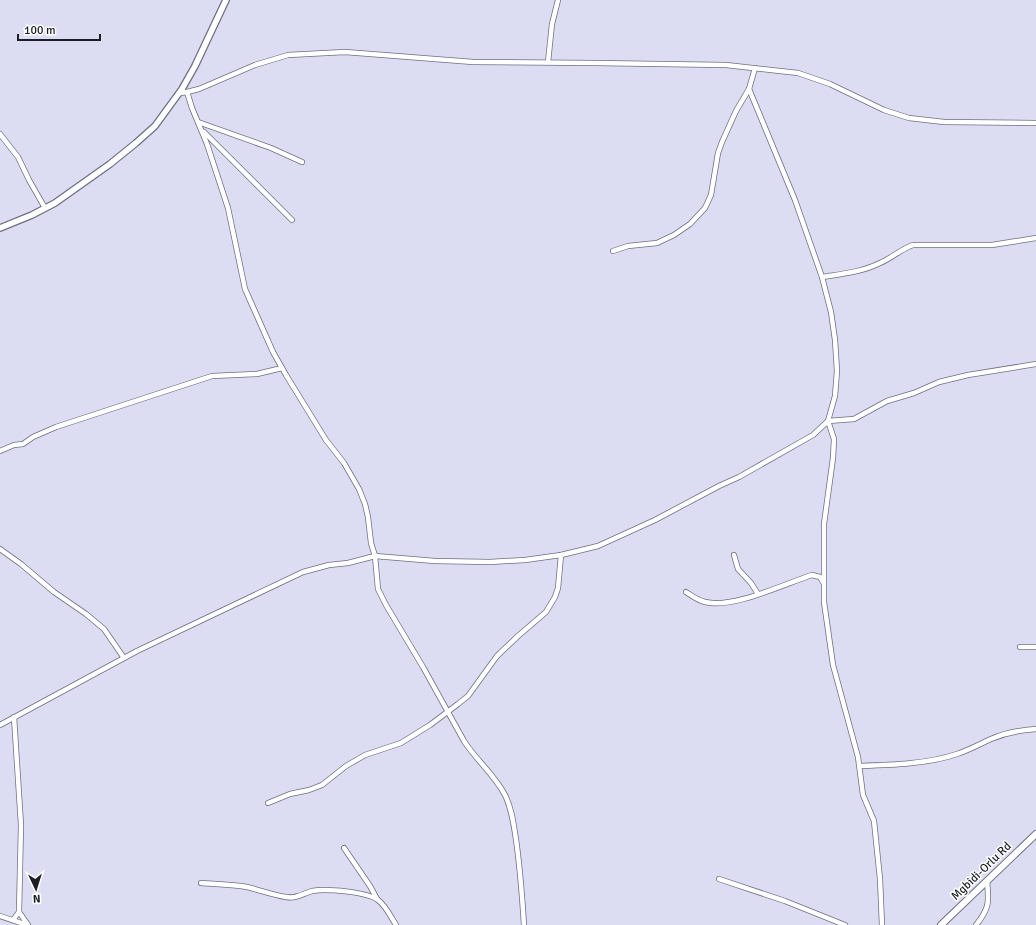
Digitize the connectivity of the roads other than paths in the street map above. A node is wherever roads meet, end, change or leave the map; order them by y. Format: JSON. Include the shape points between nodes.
{"nodes":[{"id":1,"x":226,"y":0,"type":"edge"},
{"id":2,"x":558,"y":0,"type":"edge"},
{"id":3,"x":548,"y":62,"type":"junction"},
{"id":4,"x":755,"y":68,"type":"junction"},
{"id":5,"x":749,"y":89,"type":"junction"},
{"id":6,"x":187,"y":92,"type":"junction"},
{"id":7,"x":180,"y":93,"type":"junction"},
{"id":8,"x":198,"y":122,"type":"junction"},
{"id":9,"x":1036,"y":123,"type":"edge"},
{"id":10,"x":202,"y":130,"type":"junction"},
{"id":11,"x":0,"y":134,"type":"edge"},
{"id":12,"x":302,"y":162,"type":"dead end"},
{"id":13,"x":45,"y":208,"type":"junction"},
{"id":14,"x":292,"y":220,"type":"dead end"},
{"id":15,"x":0,"y":228,"type":"edge"},
{"id":16,"x":1036,"y":238,"type":"edge"},
{"id":17,"x":613,"y":251,"type":"dead end"},
{"id":18,"x":822,"y":277,"type":"junction"},
{"id":19,"x":1036,"y":364,"type":"edge"},
{"id":20,"x":282,"y":368,"type":"junction"},
{"id":21,"x":828,"y":421,"type":"junction"},
{"id":22,"x":0,"y":450,"type":"edge"},
{"id":23,"x":0,"y":549,"type":"edge"},
{"id":24,"x":562,"y":555,"type":"junction"},
{"id":25,"x":734,"y":555,"type":"dead end"},
{"id":26,"x":375,"y":556,"type":"junction"},
{"id":27,"x":823,"y":583,"type":"junction"},
{"id":28,"x":686,"y":592,"type":"dead end"},
{"id":29,"x":758,"y":594,"type":"junction"},
{"id":30,"x":1020,"y":647,"type":"dead end"},
{"id":31,"x":1036,"y":647,"type":"edge"},
{"id":32,"x":124,"y":658,"type":"junction"},
{"id":33,"x":448,"y":712,"type":"junction"},
{"id":34,"x":14,"y":717,"type":"junction"},
{"id":35,"x":0,"y":725,"type":"edge"},
{"id":36,"x":1036,"y":729,"type":"edge"},
{"id":37,"x":860,"y":766,"type":"junction"},
{"id":38,"x":268,"y":803,"type":"dead end"},
{"id":39,"x":1036,"y":834,"type":"edge"},
{"id":40,"x":344,"y":848,"type":"dead end"},
{"id":41,"x":719,"y":879,"type":"dead end"},
{"id":42,"x":987,"y":881,"type":"junction"},
{"id":43,"x":201,"y":883,"type":"dead end"},
{"id":44,"x":377,"y":899,"type":"junction"},
{"id":45,"x":19,"y":912,"type":"junction"},
{"id":46,"x":0,"y":916,"type":"edge"},
{"id":47,"x":13,"y":920,"type":"junction"},
{"id":48,"x":20,"y":924,"type":"edge"},
{"id":49,"x":27,"y":925,"type":"edge"},
{"id":50,"x":396,"y":925,"type":"edge"},
{"id":51,"x":524,"y":925,"type":"edge"},
{"id":52,"x":845,"y":925,"type":"edge"},
{"id":53,"x":882,"y":925,"type":"edge"},
{"id":54,"x":941,"y":925,"type":"edge"},
{"id":55,"x":976,"y":925,"type":"edge"}],
"edges":[{"from":1,"to":7,"type":"street"},
{"from":2,"to":3,"type":"street","via":[[552,24]]},
{"from":3,"to":4,"type":"street"},
{"from":3,"to":6,"type":"street","via":[[473,62],[345,52],[288,55]]},
{"from":4,"to":5,"type":"street"},
{"from":4,"to":9,"type":"street","via":[[798,73],[909,118],[944,122]]},
{"from":5,"to":17,"type":"street","via":[[736,111],[718,153],[711,195],[705,208],[674,235],[656,243],[628,246]]},
{"from":5,"to":18,"type":"street","via":[[795,200]]},
{"from":6,"to":7,"type":"street"},
{"from":6,"to":8,"type":"street"},
{"from":7,"to":13,"type":"street","via":[[155,126],[136,143]]},
{"from":8,"to":10,"type":"street"},
{"from":8,"to":12,"type":"street"},
{"from":10,"to":14,"type":"street"},
{"from":10,"to":20,"type":"street","via":[[228,208],[245,289]]},
{"from":11,"to":13,"type":"street","via":[[18,157]]},
{"from":13,"to":15,"type":"street"},
{"from":16,"to":18,"type":"street","via":[[992,245],[913,245],[869,268]]},
{"from":18,"to":21,"type":"street","via":[[831,312],[837,370],[835,396]]},
{"from":19,"to":21,"type":"street","via":[[939,382],[887,401],[854,418]]},
{"from":20,"to":22,"type":"street","via":[[257,374],[212,376],[56,427],[23,444]]},
{"from":20,"to":26,"type":"street","via":[[359,489],[366,504]]},
{"from":21,"to":24,"type":"street","via":[[813,435],[655,520],[598,546]]},
{"from":21,"to":27,"type":"street","via":[[834,439],[824,524]]},
{"from":23,"to":32,"type":"street","via":[[104,629]]},
{"from":24,"to":26,"type":"street","via":[[490,562]]},
{"from":24,"to":33,"type":"street","via":[[558,588],[546,612],[498,656],[468,696]]},
{"from":25,"to":29,"type":"street","via":[[738,569]]},
{"from":26,"to":32,"type":"street","via":[[303,572]]},
{"from":26,"to":33,"type":"street","via":[[378,589]]},
{"from":27,"to":29,"type":"street","via":[[820,577],[812,575]]},
{"from":27,"to":37,"type":"street","via":[[833,665]]},
{"from":28,"to":29,"type":"street","via":[[693,598],[714,603],[739,600]]},
{"from":30,"to":31,"type":"street"},
{"from":32,"to":34,"type":"street"},
{"from":33,"to":38,"type":"street","via":[[400,743],[365,755],[346,766],[322,785]]},
{"from":33,"to":51,"type":"street","via":[[467,747],[493,777],[509,806],[519,856]]},
{"from":34,"to":35,"type":"street"},
{"from":34,"to":45,"type":"street","via":[[21,825]]},
{"from":36,"to":37,"type":"street","via":[[1011,732],[943,758]]},
{"from":37,"to":53,"type":"street","via":[[863,794],[874,821]]},
{"from":39,"to":42,"type":"main road","name":"Mgbidi-Orlu Rd"},
{"from":40,"to":44,"type":"street"},
{"from":41,"to":52,"type":"street"},
{"from":42,"to":54,"type":"main road","name":"Mgbidi-Orlu Rd"},
{"from":42,"to":55,"type":"street","via":[[988,907]]},
{"from":43,"to":44,"type":"street","via":[[246,887],[295,898],[312,891],[324,890],[366,895]]},
{"from":44,"to":50,"type":"street"},
{"from":45,"to":47,"type":"street"},
{"from":45,"to":49,"type":"street"},
{"from":46,"to":47,"type":"street"},
{"from":47,"to":48,"type":"street"},
{"from":48,"to":49,"type":"street"}]}
